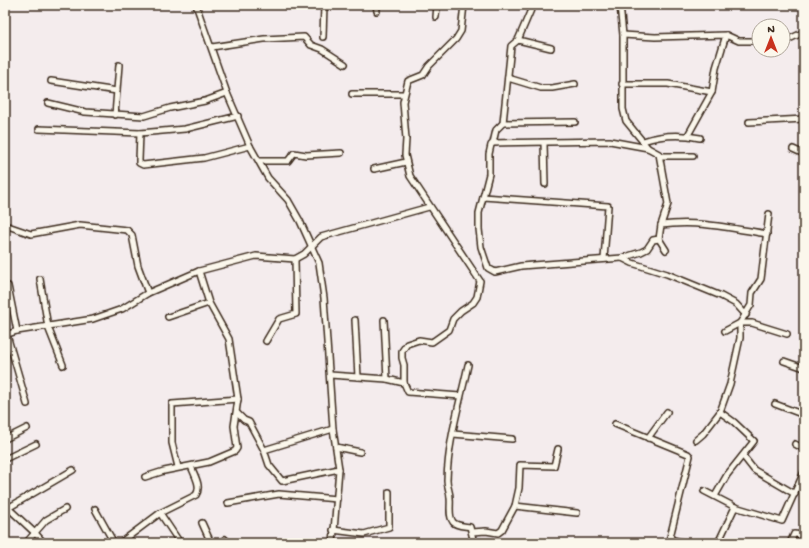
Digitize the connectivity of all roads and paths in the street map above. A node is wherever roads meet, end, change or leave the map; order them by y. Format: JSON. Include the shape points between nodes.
{"nodes":[{"id":1,"x":196,"y":5,"type":"edge"},
{"id":2,"x":324,"y":5,"type":"edge"},
{"id":3,"x":376,"y":5,"type":"edge"},
{"id":4,"x":437,"y":5,"type":"edge"},
{"id":5,"x":464,"y":5,"type":"edge"},
{"id":6,"x":533,"y":5,"type":"edge"},
{"id":7,"x":620,"y":5,"type":"edge"},
{"id":8,"x":377,"y":11,"type":"dead end"},
{"id":9,"x":436,"y":17,"type":"dead end"},
{"id":10,"x":804,"y":32,"type":"edge"},
{"id":11,"x":623,"y":34,"type":"junction"},
{"id":12,"x":726,"y":35,"type":"junction"},
{"id":13,"x":323,"y":37,"type":"dead end"},
{"id":14,"x":791,"y":38,"type":"edge"},
{"id":15,"x":518,"y":40,"type":"junction"},
{"id":16,"x":751,"y":41,"type":"edge"},
{"id":17,"x":212,"y":47,"type":"junction"},
{"id":18,"x":551,"y":48,"type":"dead end"},
{"id":19,"x":345,"y":64,"type":"dead end"},
{"id":20,"x":119,"y":65,"type":"dead end"},
{"id":21,"x":508,"y":78,"type":"junction"},
{"id":22,"x":51,"y":81,"type":"dead end"},
{"id":23,"x":575,"y":84,"type":"dead end"},
{"id":24,"x":622,"y":84,"type":"junction"},
{"id":25,"x":117,"y":91,"type":"junction"},
{"id":26,"x":712,"y":92,"type":"junction"},
{"id":27,"x":227,"y":93,"type":"junction"},
{"id":28,"x":352,"y":94,"type":"dead end"},
{"id":29,"x":404,"y":94,"type":"junction"},
{"id":30,"x":48,"y":103,"type":"dead end"},
{"id":31,"x":115,"y":115,"type":"junction"},
{"id":32,"x":238,"y":116,"type":"junction"},
{"id":33,"x":804,"y":120,"type":"edge"},
{"id":34,"x":575,"y":122,"type":"dead end"},
{"id":35,"x":750,"y":122,"type":"dead end"},
{"id":36,"x":503,"y":123,"type":"junction"},
{"id":37,"x":39,"y":129,"type":"dead end"},
{"id":38,"x":140,"y":133,"type":"junction"},
{"id":39,"x":688,"y":135,"type":"junction"},
{"id":40,"x":700,"y":138,"type":"dead end"},
{"id":41,"x":643,"y":141,"type":"junction"},
{"id":42,"x":494,"y":143,"type":"junction"},
{"id":43,"x":544,"y":143,"type":"junction"},
{"id":44,"x":250,"y":146,"type":"junction"},
{"id":45,"x":648,"y":148,"type":"junction"},
{"id":46,"x":793,"y":149,"type":"dead end"},
{"id":47,"x":341,"y":153,"type":"dead end"},
{"id":48,"x":804,"y":154,"type":"edge"},
{"id":49,"x":660,"y":156,"type":"junction"},
{"id":50,"x":693,"y":156,"type":"dead end"},
{"id":51,"x":259,"y":161,"type":"junction"},
{"id":52,"x":406,"y":162,"type":"junction"},
{"id":53,"x":374,"y":169,"type":"dead end"},
{"id":54,"x":545,"y":184,"type":"dead end"},
{"id":55,"x":483,"y":197,"type":"junction"},
{"id":56,"x":429,"y":207,"type":"junction"},
{"id":57,"x":769,"y":214,"type":"dead end"},
{"id":58,"x":5,"y":225,"type":"edge"},
{"id":59,"x":661,"y":225,"type":"junction"},
{"id":60,"x":767,"y":234,"type":"junction"},
{"id":61,"x":659,"y":238,"type":"junction"},
{"id":62,"x":311,"y":245,"type":"junction"},
{"id":63,"x":666,"y":250,"type":"dead end"},
{"id":64,"x":622,"y":258,"type":"junction"},
{"id":65,"x":295,"y":259,"type":"junction"},
{"id":66,"x":604,"y":259,"type":"junction"},
{"id":67,"x":199,"y":271,"type":"junction"},
{"id":68,"x":40,"y":279,"type":"dead end"},
{"id":69,"x":8,"y":286,"type":"dead end"},
{"id":70,"x":148,"y":293,"type":"junction"},
{"id":71,"x":209,"y":303,"type":"junction"},
{"id":72,"x":746,"y":315,"type":"junction"},
{"id":73,"x":168,"y":317,"type":"dead end"},
{"id":74,"x":355,"y":320,"type":"dead end"},
{"id":75,"x":384,"y":320,"type":"dead end"},
{"id":76,"x":740,"y":323,"type":"junction"},
{"id":77,"x":48,"y":327,"type":"junction"},
{"id":78,"x":17,"y":331,"type":"junction"},
{"id":79,"x":725,"y":331,"type":"dead end"},
{"id":80,"x":787,"y":334,"type":"dead end"},
{"id":81,"x":6,"y":335,"type":"edge"},
{"id":82,"x":266,"y":341,"type":"dead end"},
{"id":83,"x":784,"y":360,"type":"dead end"},
{"id":84,"x":63,"y":365,"type":"dead end"},
{"id":85,"x":468,"y":365,"type":"dead end"},
{"id":86,"x":804,"y":368,"type":"edge"},
{"id":87,"x":330,"y":375,"type":"junction"},
{"id":88,"x":358,"y":377,"type":"junction"},
{"id":89,"x":387,"y":379,"type":"junction"},
{"id":90,"x":404,"y":383,"type":"junction"},
{"id":91,"x":460,"y":396,"type":"junction"},
{"id":92,"x":238,"y":399,"type":"junction"},
{"id":93,"x":27,"y":404,"type":"dead end"},
{"id":94,"x":775,"y":404,"type":"dead end"},
{"id":95,"x":667,"y":412,"type":"dead end"},
{"id":96,"x":720,"y":412,"type":"junction"},
{"id":97,"x":237,"y":413,"type":"junction"},
{"id":98,"x":804,"y":415,"type":"edge"},
{"id":99,"x":615,"y":424,"type":"dead end"},
{"id":100,"x":27,"y":428,"type":"dead end"},
{"id":101,"x":333,"y":429,"type":"junction"},
{"id":102,"x":453,"y":434,"type":"junction"},
{"id":103,"x":648,"y":438,"type":"junction"},
{"id":104,"x":5,"y":439,"type":"edge"},
{"id":105,"x":512,"y":439,"type":"dead end"},
{"id":106,"x":696,"y":440,"type":"dead end"},
{"id":107,"x":36,"y":444,"type":"dead end"},
{"id":108,"x":795,"y":444,"type":"dead end"},
{"id":109,"x":336,"y":447,"type":"junction"},
{"id":110,"x":558,"y":449,"type":"dead end"},
{"id":111,"x":804,"y":449,"type":"edge"},
{"id":112,"x":264,"y":450,"type":"junction"},
{"id":113,"x":360,"y":452,"type":"dead end"},
{"id":114,"x":743,"y":456,"type":"junction"},
{"id":115,"x":5,"y":459,"type":"edge"},
{"id":116,"x":191,"y":466,"type":"junction"},
{"id":117,"x":178,"y":468,"type":"junction"},
{"id":118,"x":339,"y":469,"type":"junction"},
{"id":119,"x":73,"y":470,"type":"dead end"},
{"id":120,"x":804,"y":472,"type":"edge"},
{"id":121,"x":145,"y":477,"type":"dead end"},
{"id":122,"x":704,"y":491,"type":"dead end"},
{"id":123,"x":389,"y":492,"type":"dead end"},
{"id":124,"x":795,"y":494,"type":"junction"},
{"id":125,"x":715,"y":496,"type":"junction"},
{"id":126,"x":337,"y":499,"type":"junction"},
{"id":127,"x":228,"y":503,"type":"dead end"},
{"id":128,"x":515,"y":506,"type":"junction"},
{"id":129,"x":7,"y":507,"type":"edge"},
{"id":130,"x":735,"y":507,"type":"junction"},
{"id":131,"x":65,"y":509,"type":"dead end"},
{"id":132,"x":95,"y":509,"type":"dead end"},
{"id":133,"x":160,"y":513,"type":"junction"},
{"id":134,"x":577,"y":513,"type":"dead end"},
{"id":135,"x":202,"y":523,"type":"dead end"},
{"id":136,"x":333,"y":530,"type":"junction"},
{"id":137,"x":472,"y":532,"type":"junction"},
{"id":138,"x":35,"y":533,"type":"junction"},
{"id":139,"x":804,"y":535,"type":"edge"},
{"id":140,"x":26,"y":543,"type":"edge"},
{"id":141,"x":44,"y":543,"type":"edge"},
{"id":142,"x":114,"y":543,"type":"edge"},
{"id":143,"x":120,"y":543,"type":"edge"},
{"id":144,"x":180,"y":543,"type":"edge"},
{"id":145,"x":211,"y":543,"type":"edge"},
{"id":146,"x":220,"y":543,"type":"edge"},
{"id":147,"x":229,"y":543,"type":"edge"},
{"id":148,"x":333,"y":543,"type":"edge"},
{"id":149,"x":474,"y":543,"type":"edge"},
{"id":150,"x":686,"y":543,"type":"edge"},
{"id":151,"x":718,"y":543,"type":"edge"},
{"id":152,"x":790,"y":543,"type":"edge"}],
"edges":[{"from":1,"to":17,"type":"street"},
{"from":2,"to":13,"type":"street"},
{"from":3,"to":8,"type":"street"},
{"from":4,"to":9,"type":"street"},
{"from":5,"to":29,"type":"street","via":[[462,31],[423,75],[408,81]]},
{"from":6,"to":15,"type":"street"},
{"from":7,"to":11,"type":"street"},
{"from":10,"to":14,"type":"street"},
{"from":11,"to":12,"type":"street","via":[[655,37]]},
{"from":11,"to":24,"type":"street"},
{"from":12,"to":16,"type":"street","via":[[739,41]]},
{"from":12,"to":26,"type":"street"},
{"from":15,"to":18,"type":"street"},
{"from":15,"to":21,"type":"street","via":[[511,46]]},
{"from":17,"to":19,"type":"street","via":[[304,36],[311,45]]},
{"from":17,"to":27,"type":"street"},
{"from":20,"to":25,"type":"street"},
{"from":21,"to":23,"type":"street","via":[[541,88]]},
{"from":21,"to":36,"type":"street"},
{"from":22,"to":25,"type":"street"},
{"from":24,"to":26,"type":"street","via":[[674,84]]},
{"from":24,"to":41,"type":"street","via":[[626,121]]},
{"from":25,"to":31,"type":"street"},
{"from":26,"to":39,"type":"street"},
{"from":27,"to":31,"type":"street","via":[[144,116]]},
{"from":27,"to":32,"type":"street"},
{"from":28,"to":29,"type":"street"},
{"from":29,"to":52,"type":"street"},
{"from":30,"to":31,"type":"street","via":[[85,112]]},
{"from":32,"to":38,"type":"street","via":[[185,129]]},
{"from":32,"to":44,"type":"street"},
{"from":33,"to":35,"type":"street"},
{"from":34,"to":36,"type":"street"},
{"from":36,"to":42,"type":"street","via":[[496,130]]},
{"from":37,"to":38,"type":"street"},
{"from":38,"to":44,"type":"street","via":[[139,163],[143,165],[204,158]]},
{"from":39,"to":40,"type":"street"},
{"from":39,"to":41,"type":"street","via":[[655,137]]},
{"from":41,"to":45,"type":"street"},
{"from":42,"to":43,"type":"street"},
{"from":42,"to":55,"type":"street","via":[[489,154],[489,174]]},
{"from":43,"to":45,"type":"street","via":[[610,141]]},
{"from":43,"to":54,"type":"street"},
{"from":44,"to":51,"type":"street"},
{"from":45,"to":49,"type":"street"},
{"from":46,"to":48,"type":"street"},
{"from":47,"to":51,"type":"street","via":[[294,153],[288,161]]},
{"from":49,"to":50,"type":"street"},
{"from":49,"to":59,"type":"street","via":[[668,204]]},
{"from":51,"to":62,"type":"street","via":[[268,178],[288,200]]},
{"from":52,"to":53,"type":"street"},
{"from":52,"to":56,"type":"street","via":[[410,176]]},
{"from":55,"to":66,"type":"street","via":[[608,206]]},
{"from":55,"to":66,"type":"street","via":[[479,213],[481,247],[488,268],[494,272],[521,266]]},
{"from":56,"to":62,"type":"street","via":[[332,233]]},
{"from":56,"to":90,"type":"street","via":[[437,215],[480,281],[477,297],[453,319],[449,330],[432,342],[419,340],[407,344],[402,351]]},
{"from":57,"to":60,"type":"street"},
{"from":58,"to":70,"type":"street","via":[[31,234],[80,225],[127,230],[132,235],[138,266]]},
{"from":59,"to":60,"type":"street","via":[[689,222]]},
{"from":59,"to":61,"type":"street"},
{"from":60,"to":72,"type":"street","via":[[761,279],[752,292],[751,305]]},
{"from":61,"to":63,"type":"street"},
{"from":61,"to":64,"type":"street","via":[[647,249]]},
{"from":62,"to":65,"type":"street","via":[[304,254]]},
{"from":62,"to":87,"type":"street","via":[[319,263]]},
{"from":64,"to":66,"type":"street"},
{"from":64,"to":72,"type":"street","via":[[721,296],[736,304]]},
{"from":65,"to":67,"type":"street","via":[[256,256]]},
{"from":65,"to":82,"type":"street","via":[[296,314],[279,319]]},
{"from":67,"to":70,"type":"street"},
{"from":67,"to":71,"type":"street"},
{"from":68,"to":77,"type":"street"},
{"from":69,"to":78,"type":"street"},
{"from":70,"to":77,"type":"street","via":[[122,309],[93,319]]},
{"from":71,"to":73,"type":"street"},
{"from":71,"to":92,"type":"street","via":[[229,339]]},
{"from":72,"to":76,"type":"street"},
{"from":74,"to":88,"type":"street"},
{"from":75,"to":89,"type":"street"},
{"from":76,"to":79,"type":"street"},
{"from":76,"to":80,"type":"street","via":[[760,324]]},
{"from":76,"to":96,"type":"street","via":[[736,363]]},
{"from":77,"to":78,"type":"street"},
{"from":77,"to":84,"type":"street"},
{"from":78,"to":81,"type":"street"},
{"from":81,"to":93,"type":"street"},
{"from":83,"to":86,"type":"street"},
{"from":85,"to":91,"type":"street"},
{"from":87,"to":88,"type":"street"},
{"from":87,"to":101,"type":"street"},
{"from":88,"to":89,"type":"street"},
{"from":89,"to":90,"type":"street"},
{"from":90,"to":91,"type":"street","via":[[408,392]]},
{"from":91,"to":102,"type":"street"},
{"from":92,"to":97,"type":"street"},
{"from":92,"to":117,"type":"street","via":[[172,404],[172,443]]},
{"from":94,"to":98,"type":"street"},
{"from":95,"to":103,"type":"street"},
{"from":96,"to":106,"type":"street"},
{"from":96,"to":114,"type":"street","via":[[754,441]]},
{"from":97,"to":112,"type":"street","via":[[250,422]]},
{"from":97,"to":116,"type":"street","via":[[234,426],[237,448],[235,451]]},
{"from":99,"to":103,"type":"street"},
{"from":100,"to":104,"type":"street"},
{"from":101,"to":109,"type":"street"},
{"from":101,"to":112,"type":"street"},
{"from":102,"to":105,"type":"street"},
{"from":102,"to":137,"type":"street","via":[[449,449],[447,482],[450,514],[456,525],[470,527]]},
{"from":103,"to":150,"type":"street","via":[[690,456],[670,538]]},
{"from":107,"to":115,"type":"street"},
{"from":108,"to":111,"type":"street"},
{"from":109,"to":113,"type":"street"},
{"from":109,"to":118,"type":"street"},
{"from":110,"to":128,"type":"street","via":[[554,466],[520,465]]},
{"from":112,"to":118,"type":"street","via":[[269,465],[282,481]]},
{"from":114,"to":124,"type":"street","via":[[754,470]]},
{"from":114,"to":125,"type":"street","via":[[727,475]]},
{"from":116,"to":117,"type":"street"},
{"from":116,"to":133,"type":"street","via":[[198,485],[196,495]]},
{"from":117,"to":121,"type":"street"},
{"from":118,"to":126,"type":"street"},
{"from":119,"to":129,"type":"street"},
{"from":120,"to":124,"type":"street"},
{"from":122,"to":125,"type":"street"},
{"from":123,"to":136,"type":"street","via":[[389,528],[364,534]]},
{"from":124,"to":130,"type":"street","via":[[782,521]]},
{"from":125,"to":130,"type":"street"},
{"from":126,"to":127,"type":"street","via":[[279,494]]},
{"from":126,"to":136,"type":"street"},
{"from":128,"to":134,"type":"street"},
{"from":128,"to":137,"type":"street","via":[[500,532]]},
{"from":129,"to":138,"type":"street"},
{"from":130,"to":151,"type":"street"},
{"from":131,"to":138,"type":"street","via":[[46,520]]},
{"from":132,"to":142,"type":"street"},
{"from":133,"to":143,"type":"street"},
{"from":133,"to":144,"type":"street"},
{"from":135,"to":145,"type":"street"},
{"from":136,"to":148,"type":"street"},
{"from":137,"to":149,"type":"street"},
{"from":138,"to":140,"type":"street"},
{"from":138,"to":141,"type":"street"},
{"from":139,"to":152,"type":"street","via":[[794,534]]},
{"from":146,"to":147,"type":"street","via":[[225,539]]}]}
